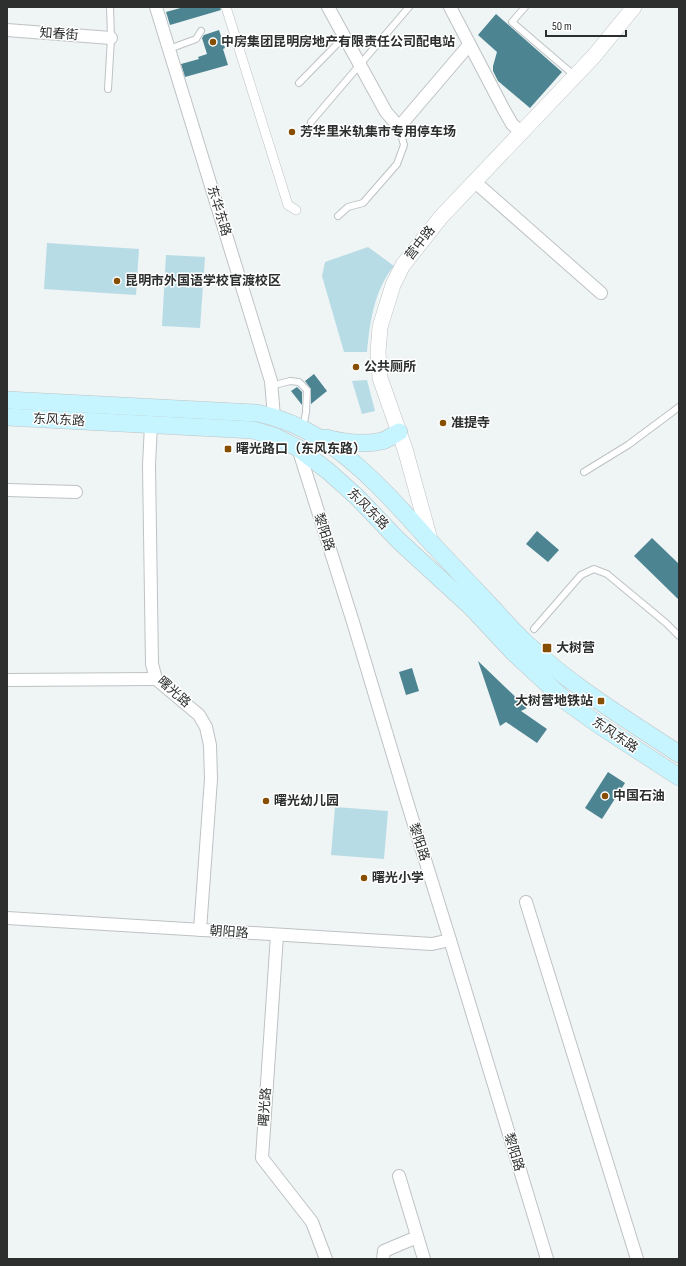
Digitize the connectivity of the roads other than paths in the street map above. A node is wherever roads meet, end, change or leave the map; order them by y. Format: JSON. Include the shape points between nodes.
{"nodes":[{"id":1,"x":110,"y":7,"type":"edge"},
{"id":2,"x":156,"y":7,"type":"edge"},
{"id":3,"x":226,"y":7,"type":"edge"},
{"id":4,"x":328,"y":7,"type":"edge"},
{"id":5,"x":409,"y":7,"type":"edge"},
{"id":6,"x":450,"y":7,"type":"edge"},
{"id":7,"x":525,"y":7,"type":"edge"},
{"id":8,"x":634,"y":7,"type":"edge"},
{"id":9,"x":7,"y":30,"type":"edge"},
{"id":10,"x":201,"y":31,"type":"dead end"},
{"id":11,"x":344,"y":37,"type":"junction"},
{"id":12,"x":111,"y":38,"type":"junction"},
{"id":13,"x":469,"y":45,"type":"junction"},
{"id":14,"x":169,"y":49,"type":"junction"},
{"id":15,"x":359,"y":65,"type":"junction"},
{"id":16,"x":575,"y":76,"type":"junction"},
{"id":17,"x":299,"y":83,"type":"dead end"},
{"id":18,"x":108,"y":88,"type":"dead end"},
{"id":19,"x":311,"y":122,"type":"dead end"},
{"id":20,"x":399,"y":127,"type":"junction"},
{"id":21,"x":522,"y":133,"type":"junction"},
{"id":22,"x":475,"y":182,"type":"junction"},
{"id":23,"x":296,"y":210,"type":"dead end"},
{"id":24,"x":338,"y":216,"type":"dead end"},
{"id":25,"x":601,"y":293,"type":"dead end"},
{"id":26,"x":271,"y":386,"type":"junction"},
{"id":27,"x":7,"y":400,"type":"edge"},
{"id":28,"x":679,"y":407,"type":"edge"},
{"id":29,"x":7,"y":417,"type":"edge"},
{"id":30,"x":274,"y":417,"type":"junction"},
{"id":31,"x":151,"y":425,"type":"junction"},
{"id":32,"x":311,"y":432,"type":"junction"},
{"id":33,"x":399,"y":432,"type":"junction"},
{"id":34,"x":298,"y":448,"type":"junction"},
{"id":35,"x":584,"y":472,"type":"dead end"},
{"id":36,"x":7,"y":490,"type":"edge"},
{"id":37,"x":76,"y":492,"type":"dead end"},
{"id":38,"x":431,"y":543,"type":"junction"},
{"id":39,"x":534,"y":629,"type":"dead end"},
{"id":40,"x":679,"y":636,"type":"edge"},
{"id":41,"x":156,"y":679,"type":"junction"},
{"id":42,"x":7,"y":680,"type":"edge"},
{"id":43,"x":679,"y":754,"type":"edge"},
{"id":44,"x":679,"y":777,"type":"edge"},
{"id":45,"x":526,"y":902,"type":"dead end"},
{"id":46,"x":7,"y":918,"type":"edge"},
{"id":47,"x":200,"y":930,"type":"junction"},
{"id":48,"x":277,"y":935,"type":"junction"},
{"id":49,"x":450,"y":940,"type":"junction"},
{"id":50,"x":399,"y":1176,"type":"dead end"},
{"id":51,"x":417,"y":1237,"type":"junction"},
{"id":52,"x":326,"y":1259,"type":"edge"},
{"id":53,"x":383,"y":1259,"type":"edge"},
{"id":54,"x":424,"y":1259,"type":"edge"},
{"id":55,"x":547,"y":1259,"type":"edge"},
{"id":56,"x":637,"y":1259,"type":"edge"}],
"edges":[{"from":1,"to":12,"type":"lane"},
{"from":2,"to":14,"type":"street","name":"东华东路"},
{"from":3,"to":23,"type":"street","via":[[288,205]]},
{"from":4,"to":11,"type":"street"},
{"from":5,"to":15,"type":"lane"},
{"from":6,"to":13,"type":"street"},
{"from":7,"to":16,"type":"lane","via":[[512,22]]},
{"from":8,"to":16,"type":"street","name":"营中路"},
{"from":9,"to":12,"type":"street","name":"知春街"},
{"from":10,"to":14,"type":"lane","via":[[196,39]]},
{"from":11,"to":15,"type":"street"},
{"from":11,"to":17,"type":"lane"},
{"from":12,"to":18,"type":"lane"},
{"from":13,"to":20,"type":"street"},
{"from":13,"to":21,"type":"street","via":[[512,124]]},
{"from":14,"to":26,"type":"street","name":"东华东路"},
{"from":15,"to":19,"type":"lane"},
{"from":15,"to":20,"type":"street","via":[[386,112]]},
{"from":16,"to":21,"type":"street","name":"营中路"},
{"from":20,"to":24,"type":"lane","via":[[404,145],[397,164],[363,203],[348,207]]},
{"from":21,"to":22,"type":"street","name":"营中路"},
{"from":22,"to":25,"type":"street"},
{"from":22,"to":33,"type":"street","name":"营中路","via":[[440,216],[403,265],[384,309],[380,327],[378,364],[380,378]]},
{"from":26,"to":30,"type":"street","name":"东华东路"},
{"from":26,"to":32,"type":"lane","via":[[290,381],[299,382],[307,390],[306,412]]},
{"from":27,"to":30,"type":"main road","name":"东风东路","via":[[228,411]]},
{"from":28,"to":35,"type":"lane","via":[[628,445]]},
{"from":29,"to":31,"type":"main road","name":"东风东路"},
{"from":30,"to":32,"type":"main road","name":"东风东路"},
{"from":31,"to":34,"type":"main road","name":"东风东路","via":[[253,430],[276,437]]},
{"from":31,"to":41,"type":"street","name":"曙光路","via":[[149,465],[152,664]]},
{"from":32,"to":33,"type":"main road","via":[[338,442],[366,443],[383,440]]},
{"from":32,"to":38,"type":"main road","name":"东风东路","via":[[341,452],[364,472]]},
{"from":33,"to":38,"type":"street","name":"营中路"},
{"from":34,"to":44,"type":"main road","name":"东风东路","via":[[356,496],[399,541],[471,607],[514,653],[567,702]]},
{"from":34,"to":49,"type":"street","name":"黎阳路"},
{"from":36,"to":37,"type":"street"},
{"from":38,"to":43,"type":"main road","name":"东风东路","via":[[531,647],[579,688]]},
{"from":39,"to":40,"type":"lane","via":[[581,575],[594,569],[607,574]]},
{"from":41,"to":42,"type":"street"},
{"from":41,"to":47,"type":"street","name":"曙光路","via":[[200,715],[210,745],[211,779]]},
{"from":45,"to":56,"type":"street"},
{"from":46,"to":47,"type":"street","name":"朝阳路"},
{"from":47,"to":48,"type":"street","name":"朝阳路"},
{"from":48,"to":49,"type":"street","name":"朝阳路","via":[[432,944]]},
{"from":48,"to":52,"type":"street","name":"曙光路","via":[[262,1158],[312,1222]]},
{"from":49,"to":55,"type":"street","name":"黎阳路"},
{"from":50,"to":51,"type":"street"},
{"from":51,"to":53,"type":"street","via":[[384,1250]]},
{"from":51,"to":54,"type":"street"}]}
